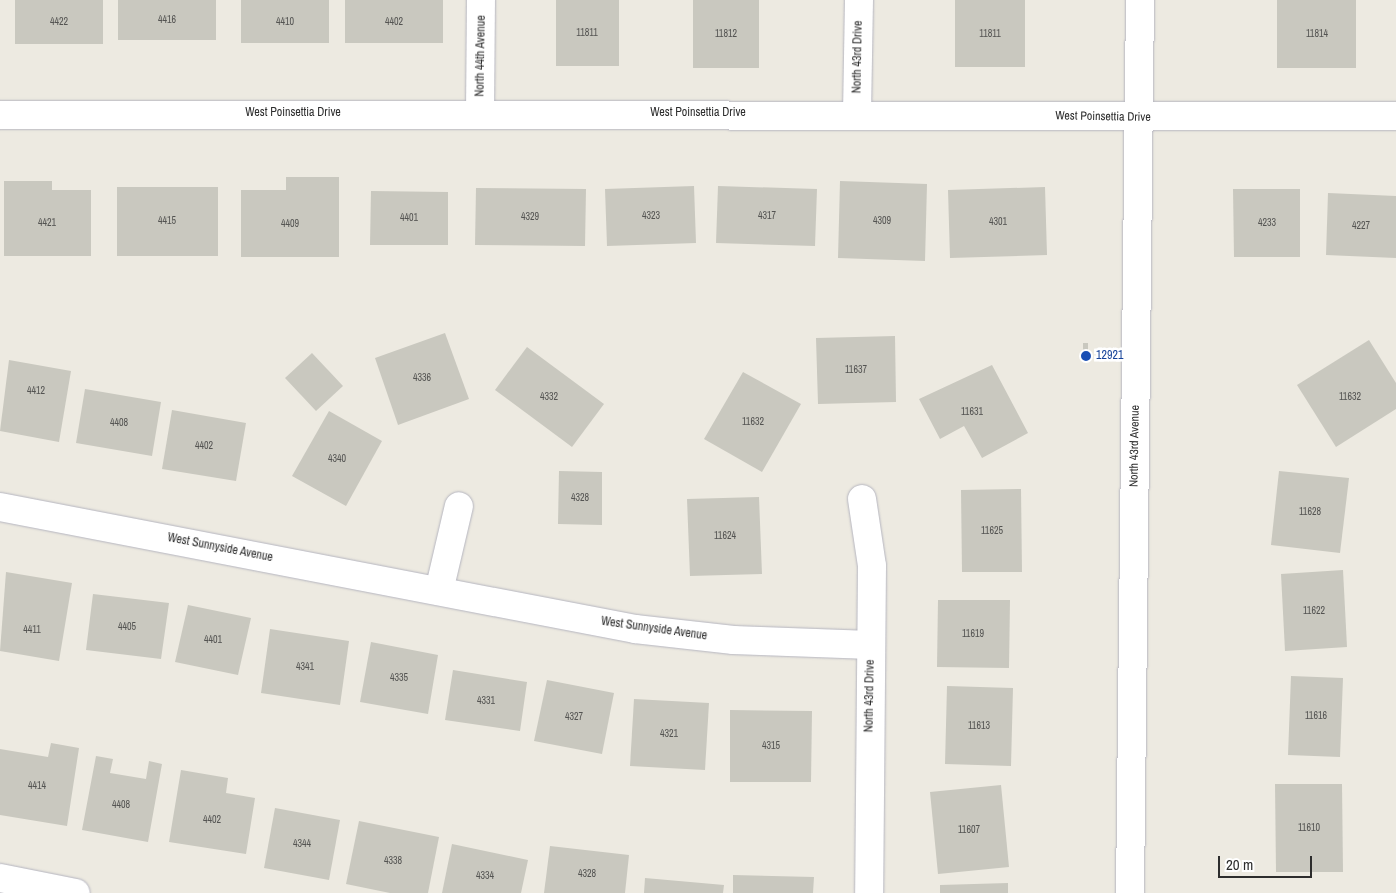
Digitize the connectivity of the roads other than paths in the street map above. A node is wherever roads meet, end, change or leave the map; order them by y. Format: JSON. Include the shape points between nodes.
{"nodes":[{"id":1,"x":481,"y":0,"type":"edge"},
{"id":2,"x":859,"y":0,"type":"edge"},
{"id":3,"x":1140,"y":0,"type":"edge"},
{"id":4,"x":480,"y":112,"type":"junction"},
{"id":5,"x":857,"y":114,"type":"junction"},
{"id":6,"x":0,"y":115,"type":"edge"},
{"id":7,"x":1396,"y":116,"type":"edge"},
{"id":8,"x":1138,"y":118,"type":"junction"},
{"id":9,"x":862,"y":499,"type":"dead end"},
{"id":10,"x":459,"y":506,"type":"dead end"},
{"id":11,"x":0,"y":507,"type":"edge"},
{"id":12,"x":439,"y":591,"type":"junction"},
{"id":13,"x":871,"y":645,"type":"junction"},
{"id":14,"x":0,"y":878,"type":"edge"},
{"id":15,"x":76,"y":893,"type":"edge"},
{"id":16,"x":869,"y":893,"type":"edge"},
{"id":17,"x":1130,"y":893,"type":"edge"}],
"edges":[{"from":1,"to":4,"type":"street","name":"North 44th Avenue"},
{"from":2,"to":5,"type":"street","name":"North 43rd Drive"},
{"from":3,"to":8,"type":"street","name":"North 43rd Avenue"},
{"from":4,"to":5,"type":"street","name":"West Poinsettia Drive"},
{"from":4,"to":6,"type":"street","name":"West Poinsettia Drive"},
{"from":5,"to":8,"type":"street","name":"West Poinsettia Drive"},
{"from":7,"to":8,"type":"street","name":"West Poinsettia Drive"},
{"from":8,"to":17,"type":"street","name":"North 43rd Avenue"},
{"from":9,"to":13,"type":"street","name":"North 43rd Drive","via":[[872,566]]},
{"from":10,"to":12,"type":"street"},
{"from":11,"to":12,"type":"street","name":"West Sunnyside Avenue"},
{"from":12,"to":13,"type":"street","name":"West Sunnyside Avenue","via":[[635,629],[733,640]]},
{"from":13,"to":16,"type":"street","name":"North 43rd Drive"},
{"from":14,"to":15,"type":"street"}]}
